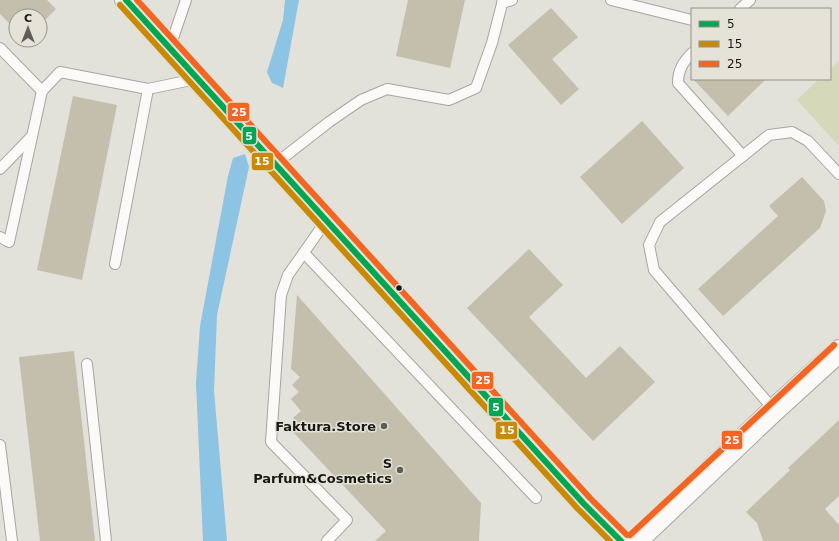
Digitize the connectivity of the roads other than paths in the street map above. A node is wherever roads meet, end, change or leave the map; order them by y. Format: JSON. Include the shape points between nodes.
{"nodes":[{"id":1,"x":126,"y":0,"type":"edge"},
{"id":2,"x":186,"y":0,"type":"edge"},
{"id":3,"x":512,"y":0,"type":"edge"},
{"id":4,"x":611,"y":0,"type":"edge"},
{"id":5,"x":750,"y":0,"type":"edge"},
{"id":6,"x":502,"y":2,"type":"edge"},
{"id":7,"x":741,"y":8,"type":"edge"},
{"id":8,"x":691,"y":20,"type":"edge"},
{"id":9,"x":170,"y":47,"type":"junction"},
{"id":10,"x":0,"y":48,"type":"edge"},
{"id":11,"x":691,"y":54,"type":"edge"},
{"id":12,"x":4,"y":57,"type":"edge"},
{"id":13,"x":196,"y":79,"type":"junction"},
{"id":14,"x":148,"y":89,"type":"junction"},
{"id":15,"x":42,"y":91,"type":"junction"},
{"id":16,"x":33,"y":135,"type":"junction"},
{"id":17,"x":743,"y":156,"type":"junction"},
{"id":18,"x":275,"y":164,"type":"junction"},
{"id":19,"x":0,"y":169,"type":"edge"},
{"id":20,"x":839,"y":174,"type":"edge"},
{"id":21,"x":326,"y":220,"type":"junction"},
{"id":22,"x":0,"y":237,"type":"edge"},
{"id":23,"x":304,"y":253,"type":"junction"},
{"id":24,"x":115,"y":264,"type":"dead end"},
{"id":25,"x":839,"y":351,"type":"edge"},
{"id":26,"x":87,"y":364,"type":"dead end"},
{"id":27,"x":774,"y":410,"type":"junction"},
{"id":28,"x":0,"y":445,"type":"edge"},
{"id":29,"x":536,"y":498,"type":"dead end"},
{"id":30,"x":12,"y":541,"type":"edge"},
{"id":31,"x":106,"y":541,"type":"edge"},
{"id":32,"x":327,"y":541,"type":"edge"},
{"id":33,"x":621,"y":541,"type":"edge"},
{"id":34,"x":636,"y":541,"type":"edge"}],
"edges":[{"from":1,"to":9,"type":"street"},
{"from":2,"to":9,"type":"lane"},
{"from":3,"to":6,"type":"lane"},
{"from":4,"to":8,"type":"lane"},
{"from":5,"to":7,"type":"lane"},
{"from":6,"to":18,"type":"lane","via":[[492,43],[476,88],[449,100],[387,89],[361,100]]},
{"from":9,"to":13,"type":"street"},
{"from":10,"to":12,"type":"lane"},
{"from":11,"to":17,"type":"lane","via":[[683,62],[678,73],[678,83]]},
{"from":12,"to":15,"type":"lane"},
{"from":13,"to":14,"type":"lane"},
{"from":13,"to":18,"type":"street"},
{"from":14,"to":15,"type":"lane","via":[[60,72]]},
{"from":14,"to":24,"type":"lane"},
{"from":15,"to":16,"type":"lane"},
{"from":16,"to":19,"type":"lane"},
{"from":16,"to":22,"type":"lane","via":[[9,242]]},
{"from":17,"to":20,"type":"lane","via":[[769,135],[792,132],[808,140]]},
{"from":17,"to":27,"type":"lane","via":[[660,222],[649,245],[654,270]]},
{"from":18,"to":21,"type":"street"},
{"from":21,"to":23,"type":"lane"},
{"from":21,"to":33,"type":"street","via":[[584,504]]},
{"from":23,"to":29,"type":"lane"},
{"from":23,"to":32,"type":"lane","via":[[288,275],[282,295],[271,442],[347,520]]},
{"from":25,"to":27,"type":"street"},
{"from":26,"to":31,"type":"lane"},
{"from":27,"to":34,"type":"street"},
{"from":28,"to":30,"type":"lane"}]}
